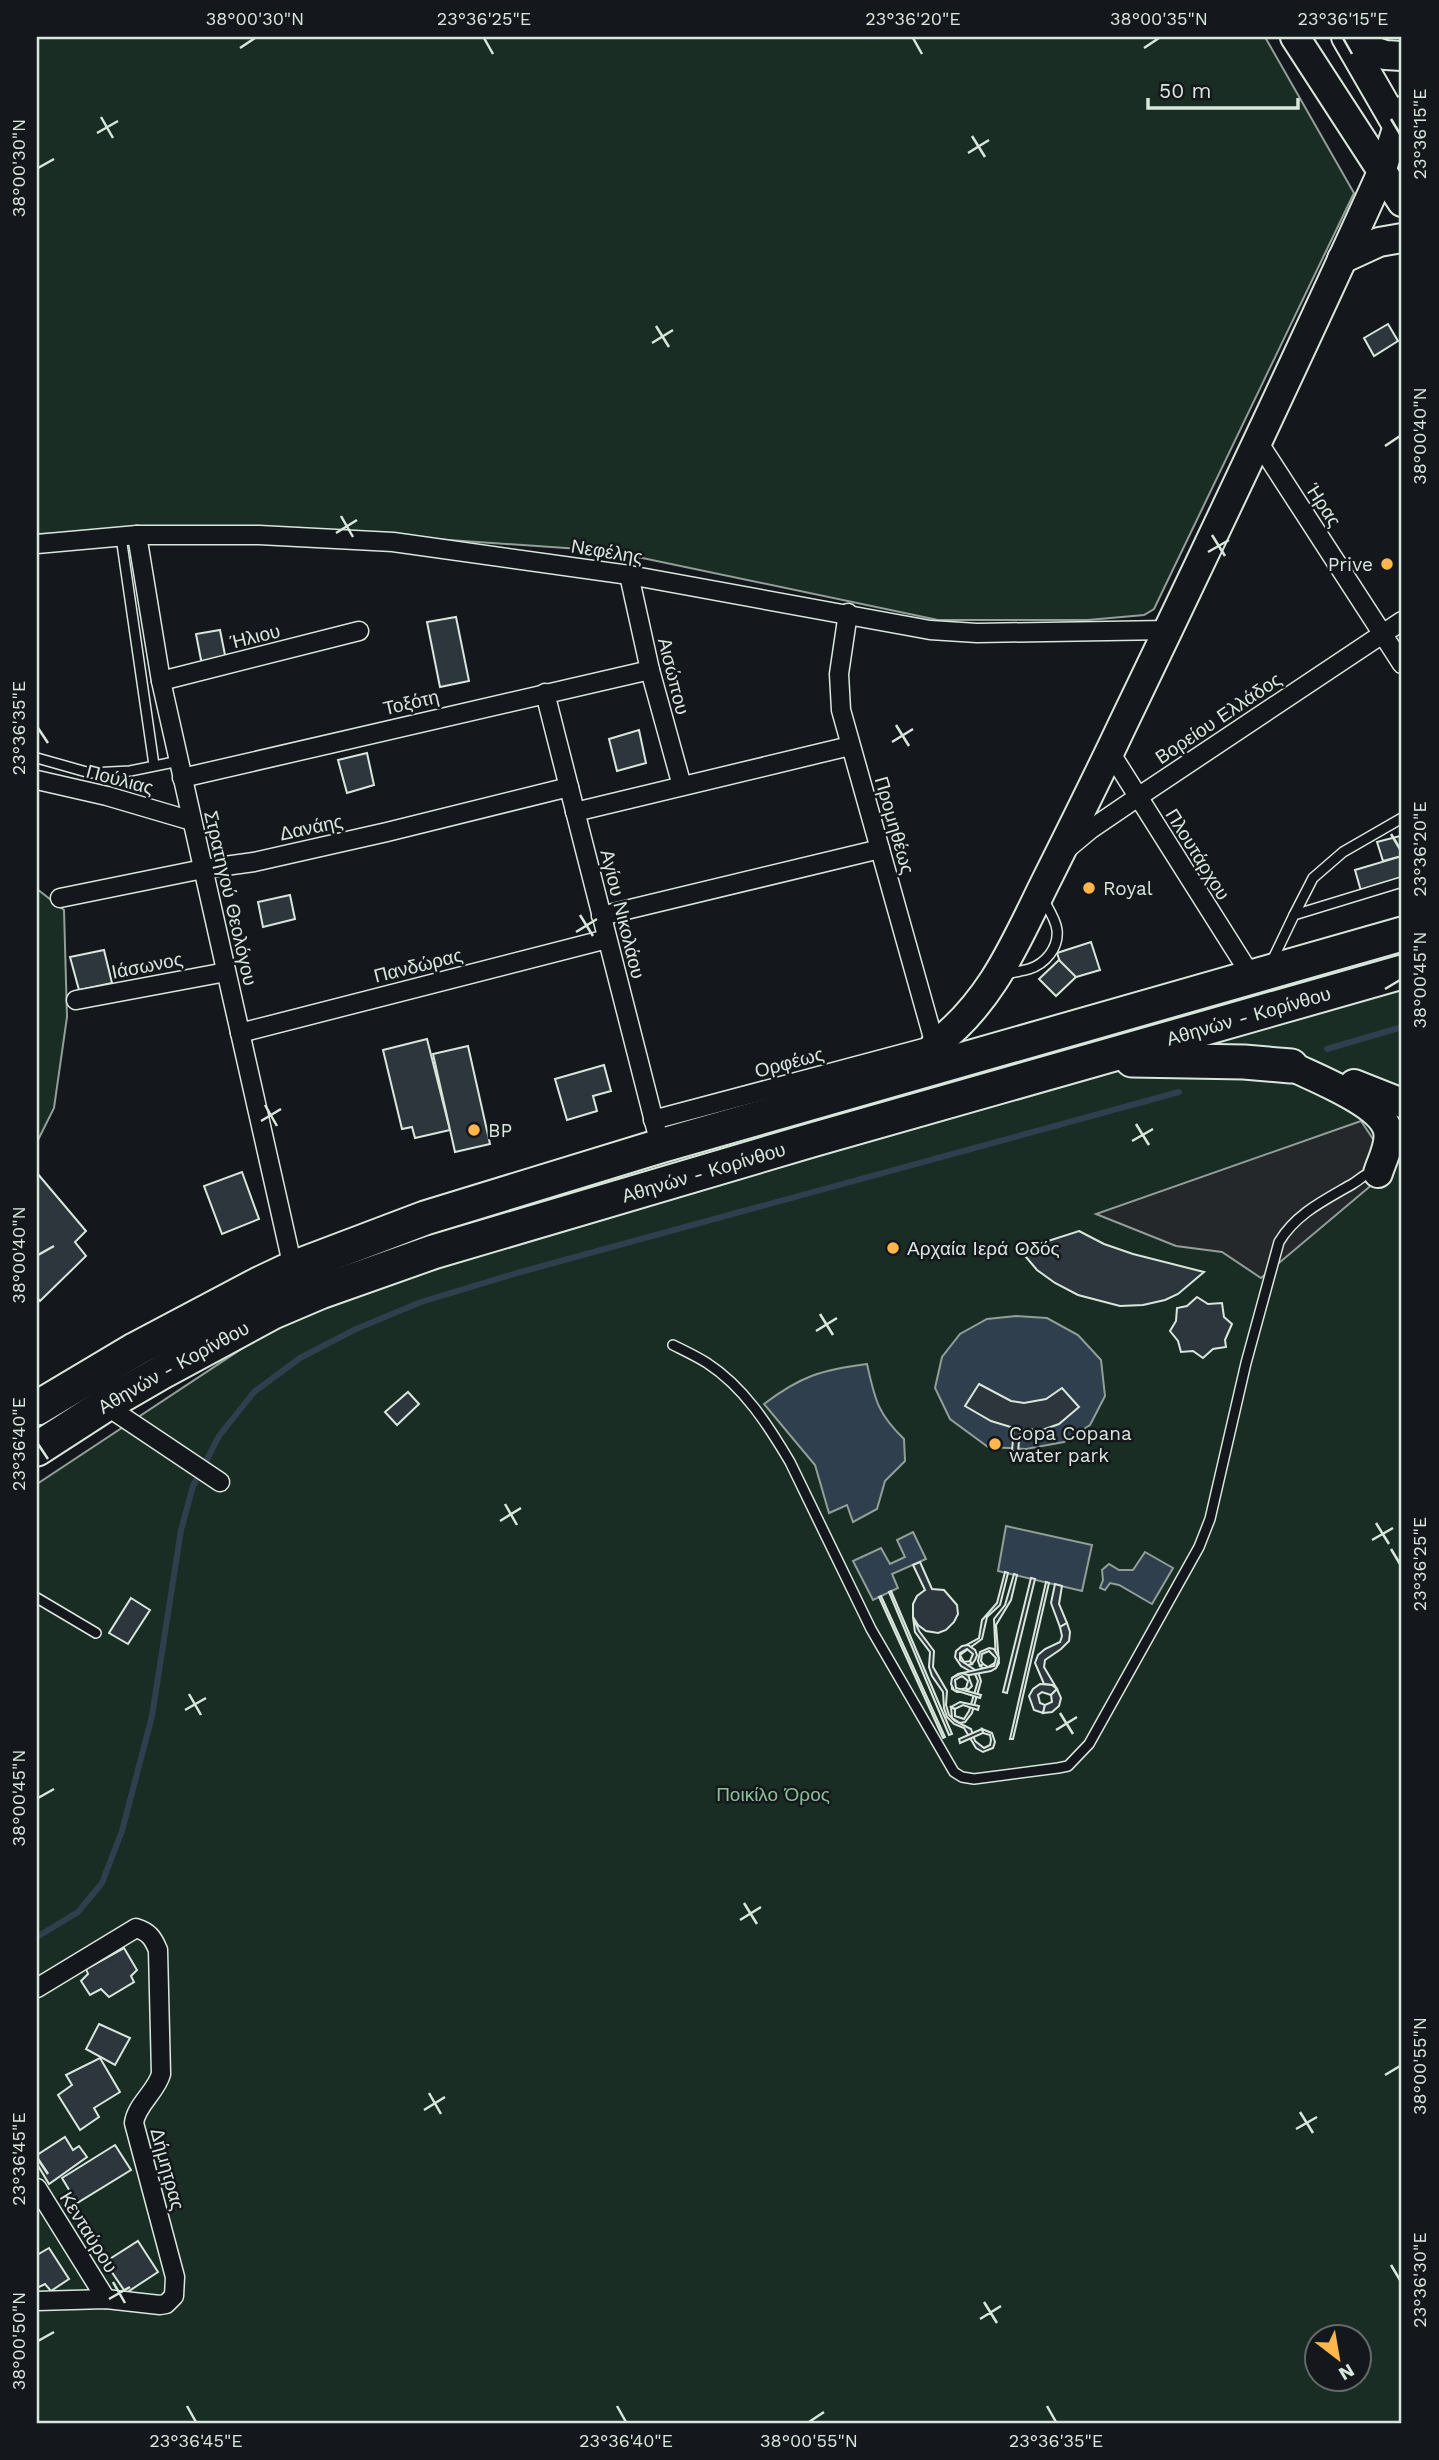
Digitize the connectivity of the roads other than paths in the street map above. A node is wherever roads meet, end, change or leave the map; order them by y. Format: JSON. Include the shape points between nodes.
{"nodes":[{"id":1,"x":1295,"y":37,"type":"edge"},
{"id":2,"x":1348,"y":40,"type":"edge"},
{"id":3,"x":1402,"y":56,"type":"edge"},
{"id":4,"x":1401,"y":129,"type":"edge"},
{"id":5,"x":1382,"y":172,"type":"junction"},
{"id":6,"x":1402,"y":202,"type":"edge"},
{"id":7,"x":1402,"y":238,"type":"edge"},
{"id":8,"x":1342,"y":259,"type":"junction"},
{"id":9,"x":1257,"y":440,"type":"junction"},
{"id":10,"x":129,"y":536,"type":"junction"},
{"id":11,"x":37,"y":544,"type":"edge"},
{"id":12,"x":629,"y":575,"type":"junction"},
{"id":13,"x":848,"y":613,"type":"junction"},
{"id":14,"x":1402,"y":621,"type":"edge"},
{"id":15,"x":1168,"y":630,"type":"junction"},
{"id":16,"x":359,"y":631,"type":"dead end"},
{"id":17,"x":1383,"y":634,"type":"junction"},
{"id":18,"x":1402,"y":664,"type":"edge"},
{"id":19,"x":650,"y":670,"type":"junction"},
{"id":20,"x":161,"y":681,"type":"junction"},
{"id":21,"x":545,"y":693,"type":"junction"},
{"id":22,"x":850,"y":746,"type":"junction"},
{"id":23,"x":1110,"y":752,"type":"junction"},
{"id":24,"x":37,"y":758,"type":"edge"},
{"id":25,"x":154,"y":765,"type":"junction"},
{"id":26,"x":181,"y":770,"type":"junction"},
{"id":27,"x":37,"y":780,"type":"edge"},
{"id":28,"x":682,"y":786,"type":"junction"},
{"id":29,"x":569,"y":787,"type":"junction"},
{"id":30,"x":1138,"y":797,"type":"junction"},
{"id":31,"x":575,"y":811,"type":"junction"},
{"id":32,"x":1402,"y":818,"type":"edge"},
{"id":33,"x":192,"y":821,"type":"junction"},
{"id":34,"x":880,"y":849,"type":"junction"},
{"id":35,"x":1060,"y":855,"type":"junction"},
{"id":36,"x":203,"y":869,"type":"junction"},
{"id":37,"x":1402,"y":882,"type":"edge"},
{"id":38,"x":60,"y":898,"type":"dead end"},
{"id":39,"x":1294,"y":915,"type":"junction"},
{"id":40,"x":601,"y":916,"type":"junction"},
{"id":41,"x":1402,"y":934,"type":"edge"},
{"id":42,"x":607,"y":939,"type":"junction"},
{"id":43,"x":1402,"y":971,"type":"edge"},
{"id":44,"x":226,"y":972,"type":"junction"},
{"id":45,"x":1259,"y":976,"type":"junction"},
{"id":46,"x":76,"y":1000,"type":"dead end"},
{"id":47,"x":240,"y":1033,"type":"junction"},
{"id":48,"x":935,"y":1045,"type":"junction"},
{"id":49,"x":1102,"y":1059,"type":"junction"},
{"id":50,"x":1291,"y":1066,"type":"junction"},
{"id":51,"x":1402,"y":1103,"type":"edge"},
{"id":52,"x":776,"y":1113,"type":"junction"},
{"id":53,"x":657,"y":1133,"type":"junction"},
{"id":54,"x":1402,"y":1149,"type":"edge"},
{"id":55,"x":1378,"y":1172,"type":"junction"},
{"id":56,"x":293,"y":1268,"type":"junction"},
{"id":57,"x":674,"y":1345,"type":"dead end"},
{"id":58,"x":105,"y":1405,"type":"junction"},
{"id":59,"x":37,"y":1408,"type":"edge"},
{"id":60,"x":46,"y":1443,"type":"edge"},
{"id":61,"x":37,"y":1464,"type":"edge"},
{"id":62,"x":220,"y":1482,"type":"dead end"},
{"id":63,"x":37,"y":1598,"type":"edge"},
{"id":64,"x":96,"y":1633,"type":"dead end"},
{"id":65,"x":37,"y":1988,"type":"edge"},
{"id":66,"x":37,"y":2188,"type":"edge"},
{"id":67,"x":106,"y":2299,"type":"junction"},
{"id":68,"x":37,"y":2301,"type":"edge"}],
"edges":[{"from":1,"to":5,"type":"main road"},
{"from":2,"to":3,"type":"main road","via":[[1385,55]]},
{"from":2,"to":4,"type":"main road"},
{"from":4,"to":5,"type":"street"},
{"from":5,"to":6,"type":"main road"},
{"from":5,"to":8,"type":"main road"},
{"from":7,"to":8,"type":"main road","via":[[1379,242]]},
{"from":8,"to":9,"type":"main road"},
{"from":9,"to":15,"type":"main road"},
{"from":9,"to":17,"type":"street","name":"Ήρας"},
{"from":10,"to":11,"type":"street","name":"Νεφέλης"},
{"from":10,"to":12,"type":"street","name":"Νεφέλης","via":[[259,535],[393,542]]},
{"from":10,"to":20,"type":"street","name":"Στρατηγού Θεολόγου"},
{"from":10,"to":25,"type":"lane"},
{"from":12,"to":13,"type":"street","name":"Νεφέλης"},
{"from":12,"to":19,"type":"street","name":"Αισώπου"},
{"from":13,"to":15,"type":"street","name":"Νεφέλης","via":[[930,630],[977,634]]},
{"from":13,"to":22,"type":"street","name":"Προμηθέως","via":[[839,674]]},
{"from":14,"to":17,"type":"street","name":"Βορείου Ελλάδος"},
{"from":15,"to":23,"type":"main road"},
{"from":16,"to":20,"type":"street","name":"Ήλιου"},
{"from":17,"to":18,"type":"street","name":"Ήρας"},
{"from":17,"to":30,"type":"street","name":"Βορείου Ελλάδος"},
{"from":19,"to":21,"type":"street","name":"Τοξότη"},
{"from":19,"to":28,"type":"street","name":"Αισώπου"},
{"from":20,"to":26,"type":"street","name":"Στρατηγού Θεολόγου"},
{"from":21,"to":26,"type":"street","name":"Τοξότη"},
{"from":21,"to":29,"type":"street","name":"Αγίου Νικολάου"},
{"from":22,"to":28,"type":"street"},
{"from":22,"to":34,"type":"street","name":"Προμηθέως"},
{"from":23,"to":30,"type":"street","name":"Πλουτάρχου"},
{"from":23,"to":35,"type":"main road"},
{"from":24,"to":25,"type":"lane","via":[[90,773]]},
{"from":25,"to":26,"type":"lane"},
{"from":26,"to":33,"type":"street","name":"Στρατηγού Θεολόγου"},
{"from":27,"to":33,"type":"street","name":"Πούλιας"},
{"from":28,"to":31,"type":"street"},
{"from":29,"to":31,"type":"street","name":"Αγίου Νικολάου"},
{"from":29,"to":36,"type":"street","name":"Δανάης","via":[[254,862]]},
{"from":30,"to":35,"type":"street","name":"Βορείου Ελλάδος"},
{"from":30,"to":45,"type":"street","name":"Πλουτάρχου"},
{"from":31,"to":40,"type":"street","name":"Αγίου Νικολάου"},
{"from":32,"to":39,"type":"lane","via":[[1343,852],[1313,878]]},
{"from":33,"to":36,"type":"street","name":"Στρατηγού Θεολόγου"},
{"from":34,"to":40,"type":"street"},
{"from":34,"to":48,"type":"street","name":"Προμηθέως"},
{"from":35,"to":48,"type":"main road","via":[[997,978],[975,1009]]},
{"from":36,"to":38,"type":"street","name":"Δανάης"},
{"from":36,"to":44,"type":"street","name":"Στρατηγού Θεολόγου"},
{"from":37,"to":39,"type":"lane"},
{"from":39,"to":45,"type":"lane"},
{"from":40,"to":42,"type":"street","name":"Αγίου Νικολάου"},
{"from":41,"to":45,"type":"highway","name":"Αθηνών - Κορίνθου"},
{"from":42,"to":47,"type":"street","name":"Πανδώρας"},
{"from":42,"to":53,"type":"street","name":"Αγίου Νικολάου"},
{"from":43,"to":49,"type":"highway","name":"Αθηνών - Κορίνθου"},
{"from":44,"to":46,"type":"street","name":"Ιάσωνος"},
{"from":44,"to":47,"type":"street","name":"Στρατηγού Θεολόγου"},
{"from":45,"to":52,"type":"highway","name":"Αθηνών - Κορίνθου"},
{"from":47,"to":56,"type":"street","name":"Στρατηγού Θεολόγου"},
{"from":48,"to":52,"type":"highway"},
{"from":48,"to":53,"type":"street","name":"Ορφέως"},
{"from":49,"to":50,"type":"highway"},
{"from":49,"to":58,"type":"highway","name":"Αθηνών - Κορίνθου","via":[[812,1140],[372,1273],[274,1312]]},
{"from":50,"to":51,"type":"main road"},
{"from":50,"to":55,"type":"main road","via":[[1381,1117],[1388,1137]]},
{"from":52,"to":53,"type":"highway","name":"Αθηνών - Κορίνθου"},
{"from":53,"to":56,"type":"highway","name":"Αθηνών - Κορίνθου"},
{"from":54,"to":55,"type":"main road"},
{"from":55,"to":57,"type":"lane","via":[[1366,1173],[1327,1196],[1286,1230],[1279,1242],[1210,1519],[1199,1547],[1089,1744],[1068,1766],[974,1779],[954,1772],[871,1629],[775,1437],[736,1386],[708,1363]]},
{"from":56,"to":59,"type":"highway","name":"Αθηνών - Κορίνθου","via":[[174,1328]]},
{"from":58,"to":60,"type":"highway","name":"Αθηνών - Κορίνθου"},
{"from":58,"to":62,"type":"street"},
{"from":60,"to":61,"type":"highway"},
{"from":63,"to":64,"type":"lane"},
{"from":65,"to":67,"type":"street","name":"Δήμητρας","via":[[136,1928],[151,1935],[158,1950],[161,2074],[134,2123],[176,2290],[170,2301],[160,2305]]},
{"from":66,"to":67,"type":"street","name":"Κενταύρου"},
{"from":67,"to":68,"type":"street","name":"Δήμητρας"}]}
